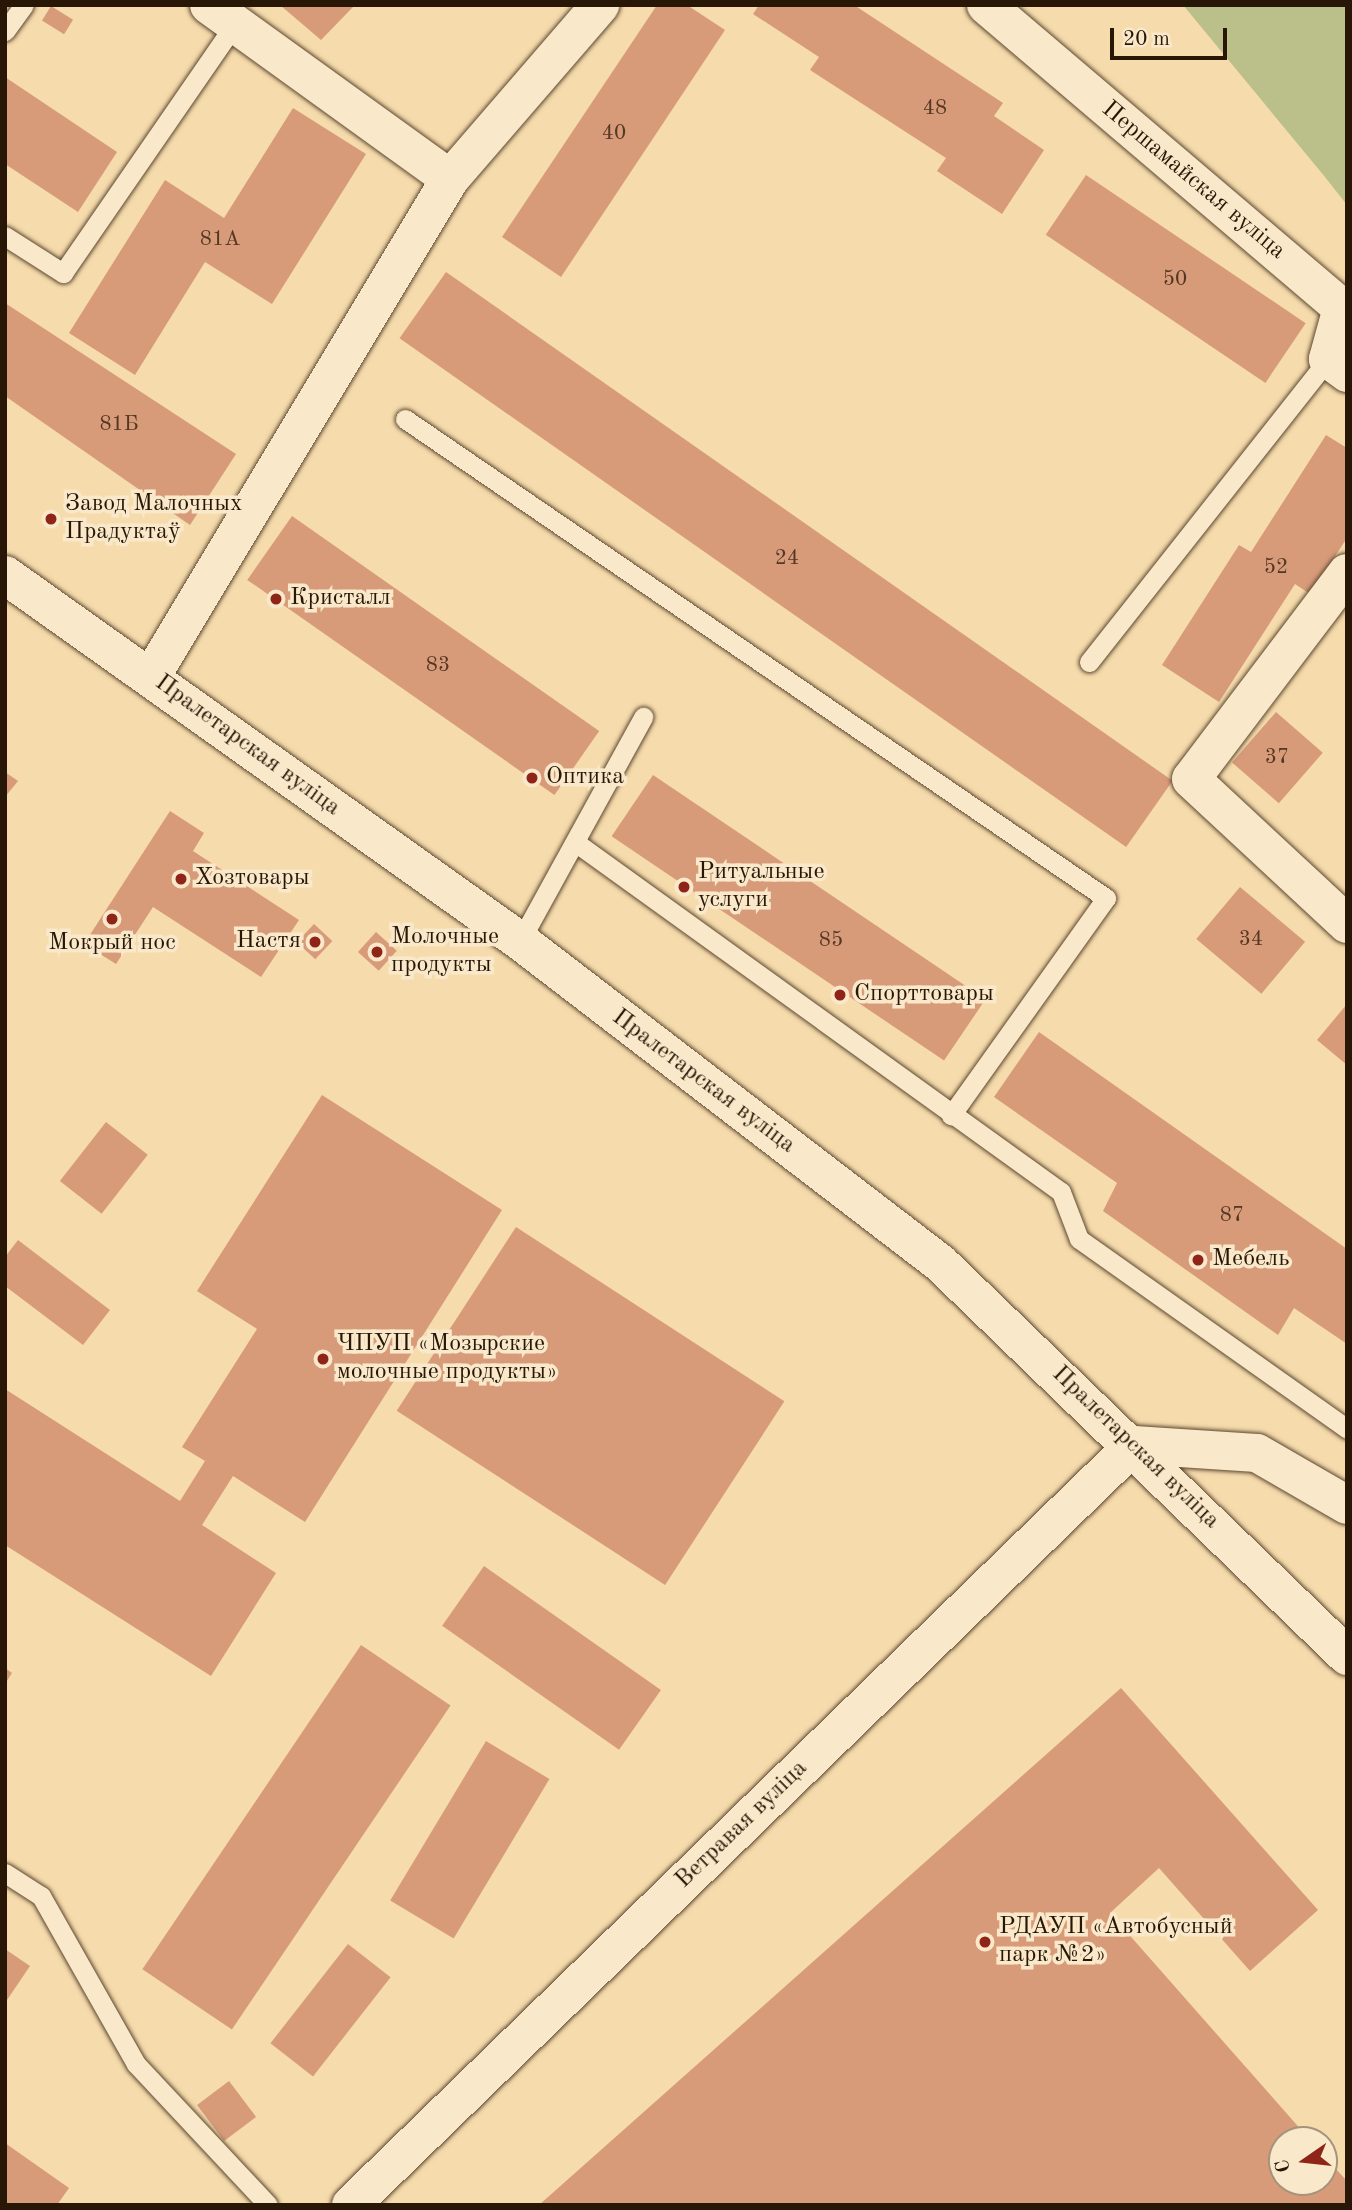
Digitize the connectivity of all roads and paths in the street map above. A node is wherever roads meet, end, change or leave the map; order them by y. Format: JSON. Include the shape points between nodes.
{"nodes":[{"id":1,"x":24,"y":5,"type":"edge"},
{"id":2,"x":600,"y":5,"type":"edge"},
{"id":3,"x":986,"y":5,"type":"edge"},
{"id":4,"x":222,"y":14,"type":"edge"},
{"id":5,"x":5,"y":32,"type":"edge"},
{"id":6,"x":450,"y":178,"type":"junction"},
{"id":7,"x":5,"y":236,"type":"edge"},
{"id":8,"x":1338,"y":366,"type":"edge"},
{"id":9,"x":405,"y":419,"type":"dead end"},
{"id":10,"x":1347,"y":573,"type":"edge"},
{"id":11,"x":5,"y":575,"type":"edge"},
{"id":12,"x":1089,"y":662,"type":"dead end"},
{"id":13,"x":151,"y":677,"type":"junction"},
{"id":14,"x":643,"y":717,"type":"dead end"},
{"id":15,"x":575,"y":842,"type":"junction"},
{"id":16,"x":1347,"y":924,"type":"edge"},
{"id":17,"x":520,"y":941,"type":"junction"},
{"id":18,"x":951,"y":1115,"type":"junction"},
{"id":19,"x":1347,"y":1429,"type":"edge"},
{"id":20,"x":1134,"y":1445,"type":"junction"},
{"id":21,"x":1347,"y":1504,"type":"edge"},
{"id":22,"x":1347,"y":1656,"type":"edge"},
{"id":23,"x":5,"y":1874,"type":"edge"},
{"id":24,"x":268,"y":2205,"type":"edge"},
{"id":25,"x":351,"y":2205,"type":"edge"}],
"edges":[{"from":1,"to":5,"type":"lane"},
{"from":2,"to":6,"type":"street"},
{"from":3,"to":8,"type":"street","name":"Першамайская вуліца","via":[[1342,308]]},
{"from":4,"to":6,"type":"street"},
{"from":4,"to":7,"type":"lane","via":[[63,272]]},
{"from":6,"to":13,"type":"street"},
{"from":8,"to":12,"type":"lane"},
{"from":9,"to":18,"type":"lane","via":[[1106,898]]},
{"from":10,"to":16,"type":"street","via":[[1191,779]]},
{"from":11,"to":13,"type":"street","name":"Пралетарская вуліца"},
{"from":13,"to":17,"type":"street","name":"Пралетарская вуліца"},
{"from":14,"to":15,"type":"lane"},
{"from":15,"to":17,"type":"lane"},
{"from":15,"to":18,"type":"lane"},
{"from":17,"to":20,"type":"street","name":"Пралетарская вуліца","via":[[940,1264]]},
{"from":18,"to":19,"type":"lane","via":[[1061,1192],[1079,1239]]},
{"from":20,"to":21,"type":"street","via":[[1257,1453]]},
{"from":20,"to":22,"type":"street","name":"Пралетарская вуліца"},
{"from":20,"to":25,"type":"street","name":"Ветравая вуліца"},
{"from":23,"to":24,"type":"lane","via":[[41,1896],[136,2064]]}]}
